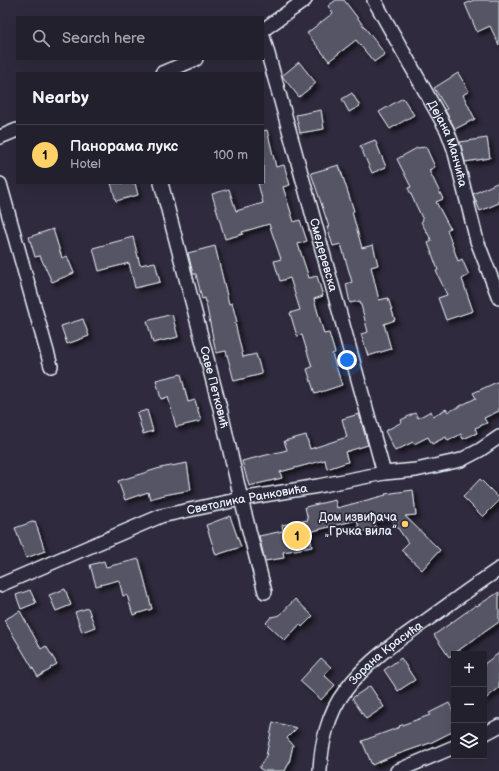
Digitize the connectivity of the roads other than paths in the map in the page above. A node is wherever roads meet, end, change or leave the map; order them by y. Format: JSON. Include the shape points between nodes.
{"nodes":[{"id":1,"x":305,"y":0,"type":"edge"},
{"id":2,"x":374,"y":0,"type":"edge"},
{"id":3,"x":264,"y":29,"type":"edge"},
{"id":4,"x":264,"y":40,"type":"edge"},
{"id":5,"x":194,"y":60,"type":"edge"},
{"id":6,"x":164,"y":72,"type":"edge"},
{"id":7,"x":16,"y":130,"type":"edge"},
{"id":8,"x":0,"y":137,"type":"edge"},
{"id":9,"x":0,"y":184,"type":"edge"},
{"id":10,"x":161,"y":184,"type":"edge"},
{"id":11,"x":499,"y":298,"type":"edge"},
{"id":12,"x":51,"y":366,"type":"dead end"},
{"id":13,"x":499,"y":437,"type":"edge"},
{"id":14,"x":384,"y":472,"type":"junction"},
{"id":15,"x":241,"y":499,"type":"junction"},
{"id":16,"x":499,"y":569,"type":"edge"},
{"id":17,"x":0,"y":585,"type":"edge"},
{"id":18,"x":264,"y":592,"type":"dead end"},
{"id":19,"x":499,"y":726,"type":"edge"},
{"id":20,"x":487,"y":732,"type":"edge"},
{"id":21,"x":451,"y":748,"type":"edge"},
{"id":22,"x":320,"y":771,"type":"edge"},
{"id":23,"x":397,"y":771,"type":"edge"}],
"edges":[{"from":1,"to":3,"type":"street"},
{"from":2,"to":11,"type":"street","name":"Дејана Манчића","via":[[447,130],[477,241]]},
{"from":4,"to":14,"type":"street","name":"Смедеревска"},
{"from":5,"to":6,"type":"street"},
{"from":7,"to":8,"type":"street"},
{"from":9,"to":12,"type":"street"},
{"from":10,"to":15,"type":"street","name":"Саве Петковић"},
{"from":13,"to":14,"type":"street","name":"Светолика Ранковића","via":[[461,460],[416,470]]},
{"from":14,"to":15,"type":"street","name":"Светолика Ранковића"},
{"from":15,"to":17,"type":"street","name":"Светолика Ранковића","via":[[161,516]]},
{"from":15,"to":18,"type":"street","name":"Саве Петковић"},
{"from":16,"to":22,"type":"street","name":"Зорана Красића","via":[[392,644],[344,691],[324,739]]},
{"from":19,"to":20,"type":"street"},
{"from":21,"to":23,"type":"street"}]}
